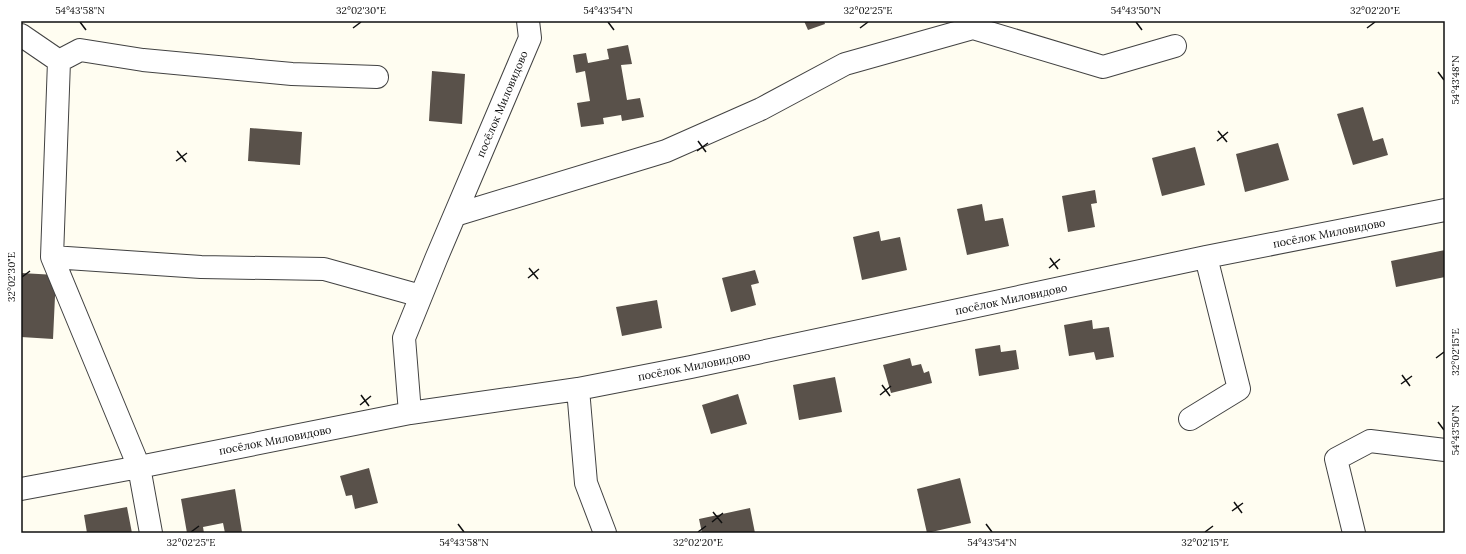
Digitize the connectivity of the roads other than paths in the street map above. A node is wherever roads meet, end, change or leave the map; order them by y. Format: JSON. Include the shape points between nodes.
{"nodes":[{"id":1,"x":528,"y":21,"type":"edge"},
{"id":2,"x":21,"y":35,"type":"edge"},
{"id":3,"x":1175,"y":46,"type":"dead end"},
{"id":4,"x":59,"y":61,"type":"junction"},
{"id":5,"x":377,"y":77,"type":"dead end"},
{"id":6,"x":1445,"y":210,"type":"edge"},
{"id":7,"x":455,"y":215,"type":"junction"},
{"id":8,"x":1206,"y":257,"type":"junction"},
{"id":9,"x":52,"y":258,"type":"junction"},
{"id":10,"x":421,"y":296,"type":"junction"},
{"id":11,"x":578,"y":389,"type":"junction"},
{"id":12,"x":410,"y":413,"type":"junction"},
{"id":13,"x":1190,"y":419,"type":"dead end"},
{"id":14,"x":1445,"y":450,"type":"edge"},
{"id":15,"x":139,"y":467,"type":"junction"},
{"id":16,"x":21,"y":489,"type":"edge"},
{"id":17,"x":151,"y":533,"type":"edge"},
{"id":18,"x":605,"y":533,"type":"edge"},
{"id":19,"x":1354,"y":533,"type":"edge"}],
"edges":[{"from":1,"to":7,"type":"street","name":"посёлок Миловидово","via":[[530,38]]},
{"from":2,"to":4,"type":"street"},
{"from":3,"to":7,"type":"street","via":[[1103,67],[973,28],[845,64],[761,108],[666,151]]},
{"from":4,"to":5,"type":"street","via":[[80,50],[143,60],[292,74]]},
{"from":4,"to":9,"type":"street"},
{"from":6,"to":8,"type":"street","name":"посёлок Миловидово"},
{"from":7,"to":10,"type":"street","name":"посёлок Миловидово"},
{"from":8,"to":11,"type":"street","name":"посёлок Миловидово"},
{"from":8,"to":13,"type":"street","via":[[1239,389]]},
{"from":9,"to":10,"type":"street","via":[[201,267],[324,269]]},
{"from":9,"to":15,"type":"street"},
{"from":10,"to":12,"type":"street","name":"посёлок Миловидово","via":[[404,338]]},
{"from":11,"to":12,"type":"street","name":"посёлок Миловидово"},
{"from":11,"to":18,"type":"street","via":[[586,483]]},
{"from":12,"to":15,"type":"street","name":"посёлок Миловидово"},
{"from":14,"to":19,"type":"street","via":[[1370,441],[1336,459]]},
{"from":15,"to":16,"type":"street","name":"посёлок Миловидово"},
{"from":15,"to":17,"type":"street"}]}
